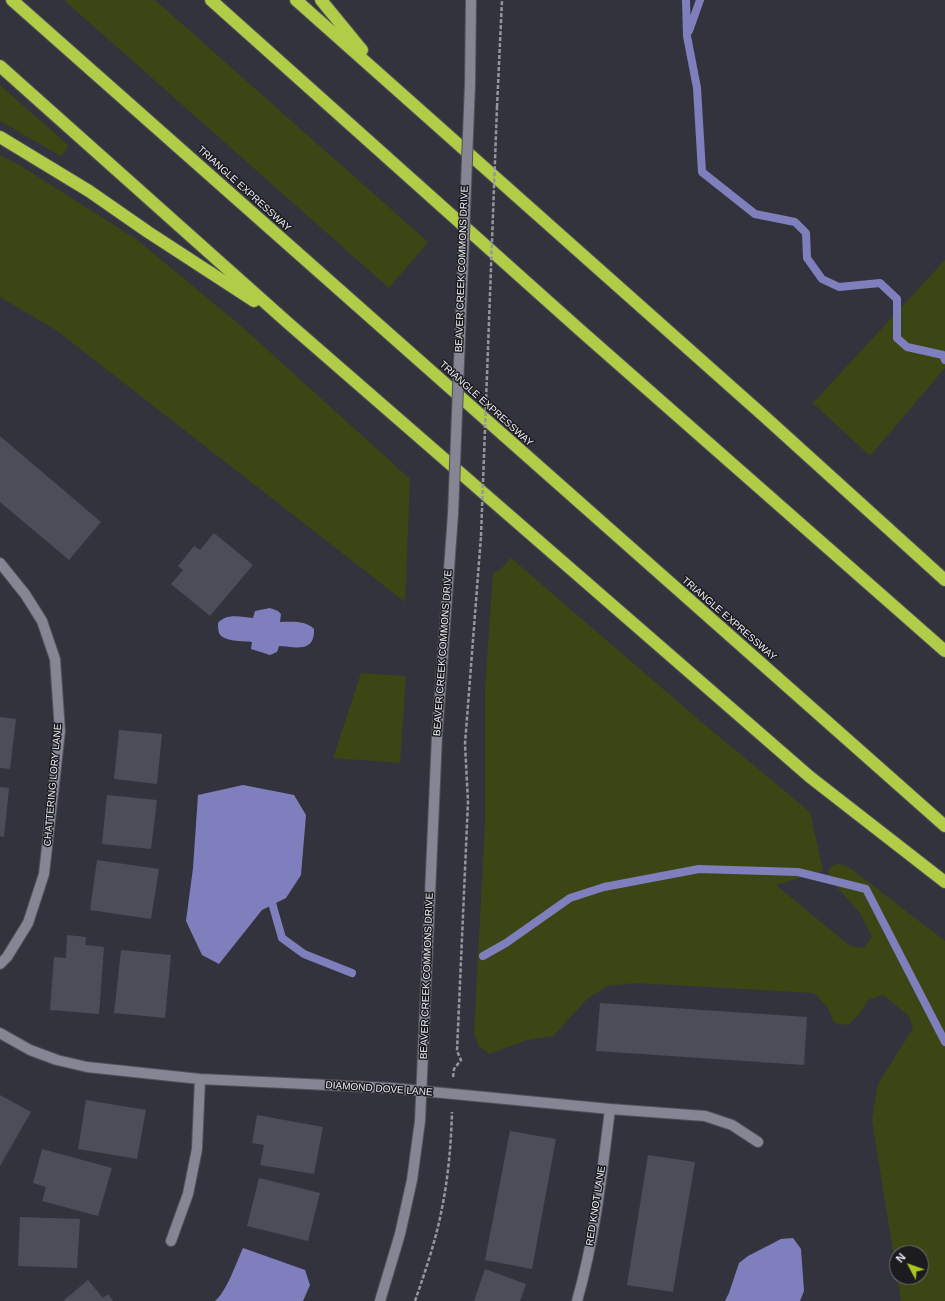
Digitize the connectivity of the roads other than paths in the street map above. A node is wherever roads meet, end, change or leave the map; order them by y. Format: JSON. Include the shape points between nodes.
{"nodes":[{"id":1,"x":12,"y":0,"type":"edge"},
{"id":2,"x":211,"y":0,"type":"edge"},
{"id":3,"x":296,"y":0,"type":"edge"},
{"id":4,"x":321,"y":0,"type":"edge"},
{"id":5,"x":471,"y":0,"type":"edge"},
{"id":6,"x":0,"y":66,"type":"edge"},
{"id":7,"x":384,"y":78,"type":"junction"},
{"id":8,"x":0,"y":137,"type":"edge"},
{"id":9,"x":288,"y":323,"type":"junction"},
{"id":10,"x":0,"y":563,"type":"edge"},
{"id":11,"x":945,"y":580,"type":"edge"},
{"id":12,"x":945,"y":651,"type":"edge"},
{"id":13,"x":945,"y":826,"type":"edge"},
{"id":14,"x":945,"y":882,"type":"edge"},
{"id":15,"x":0,"y":964,"type":"edge"},
{"id":16,"x":0,"y":1033,"type":"edge"},
{"id":17,"x":200,"y":1079,"type":"junction"},
{"id":18,"x":422,"y":1092,"type":"junction"},
{"id":19,"x":610,"y":1109,"type":"junction"},
{"id":20,"x":758,"y":1142,"type":"dead end"},
{"id":21,"x":171,"y":1241,"type":"dead end"},
{"id":22,"x":380,"y":1301,"type":"edge"},
{"id":23,"x":577,"y":1301,"type":"edge"}],
"edges":[{"from":1,"to":13,"type":"highway","name":"TRIANGLE EXPRESSWAY"},
{"from":2,"to":12,"type":"highway","via":[[580,330]]},
{"from":3,"to":7,"type":"highway"},
{"from":4,"to":7,"type":"highway"},
{"from":5,"to":18,"type":"street","name":"BEAVER CREEK COMMONS DRIVE","bridge":true,"via":[[453,514],[437,736]]},
{"from":6,"to":9,"type":"highway"},
{"from":7,"to":11,"type":"highway"},
{"from":8,"to":9,"type":"highway","via":[[89,191]]},
{"from":9,"to":14,"type":"highway","via":[[810,777]]},
{"from":10,"to":15,"type":"street","name":"CHATTERING LORY LANE","via":[[25,594],[42,621],[55,659],[60,731],[44,874],[28,923]]},
{"from":16,"to":17,"type":"street","name":"DIAMOND DOVE LANE","via":[[30,1050],[87,1067]]},
{"from":17,"to":18,"type":"street","name":"DIAMOND DOVE LANE","via":[[391,1088]]},
{"from":17,"to":21,"type":"street","via":[[195,1157],[188,1194]]},
{"from":18,"to":19,"type":"street","name":"DIAMOND DOVE LANE"},
{"from":18,"to":22,"type":"street","name":"BEAVER CREEK COMMONS DRIVE","via":[[412,1180],[400,1234]]},
{"from":19,"to":20,"type":"street","name":"DIAMOND DOVE LANE","via":[[705,1116],[732,1125]]},
{"from":19,"to":23,"type":"street","name":"RED KNOT LANE","via":[[598,1202]]}]}
